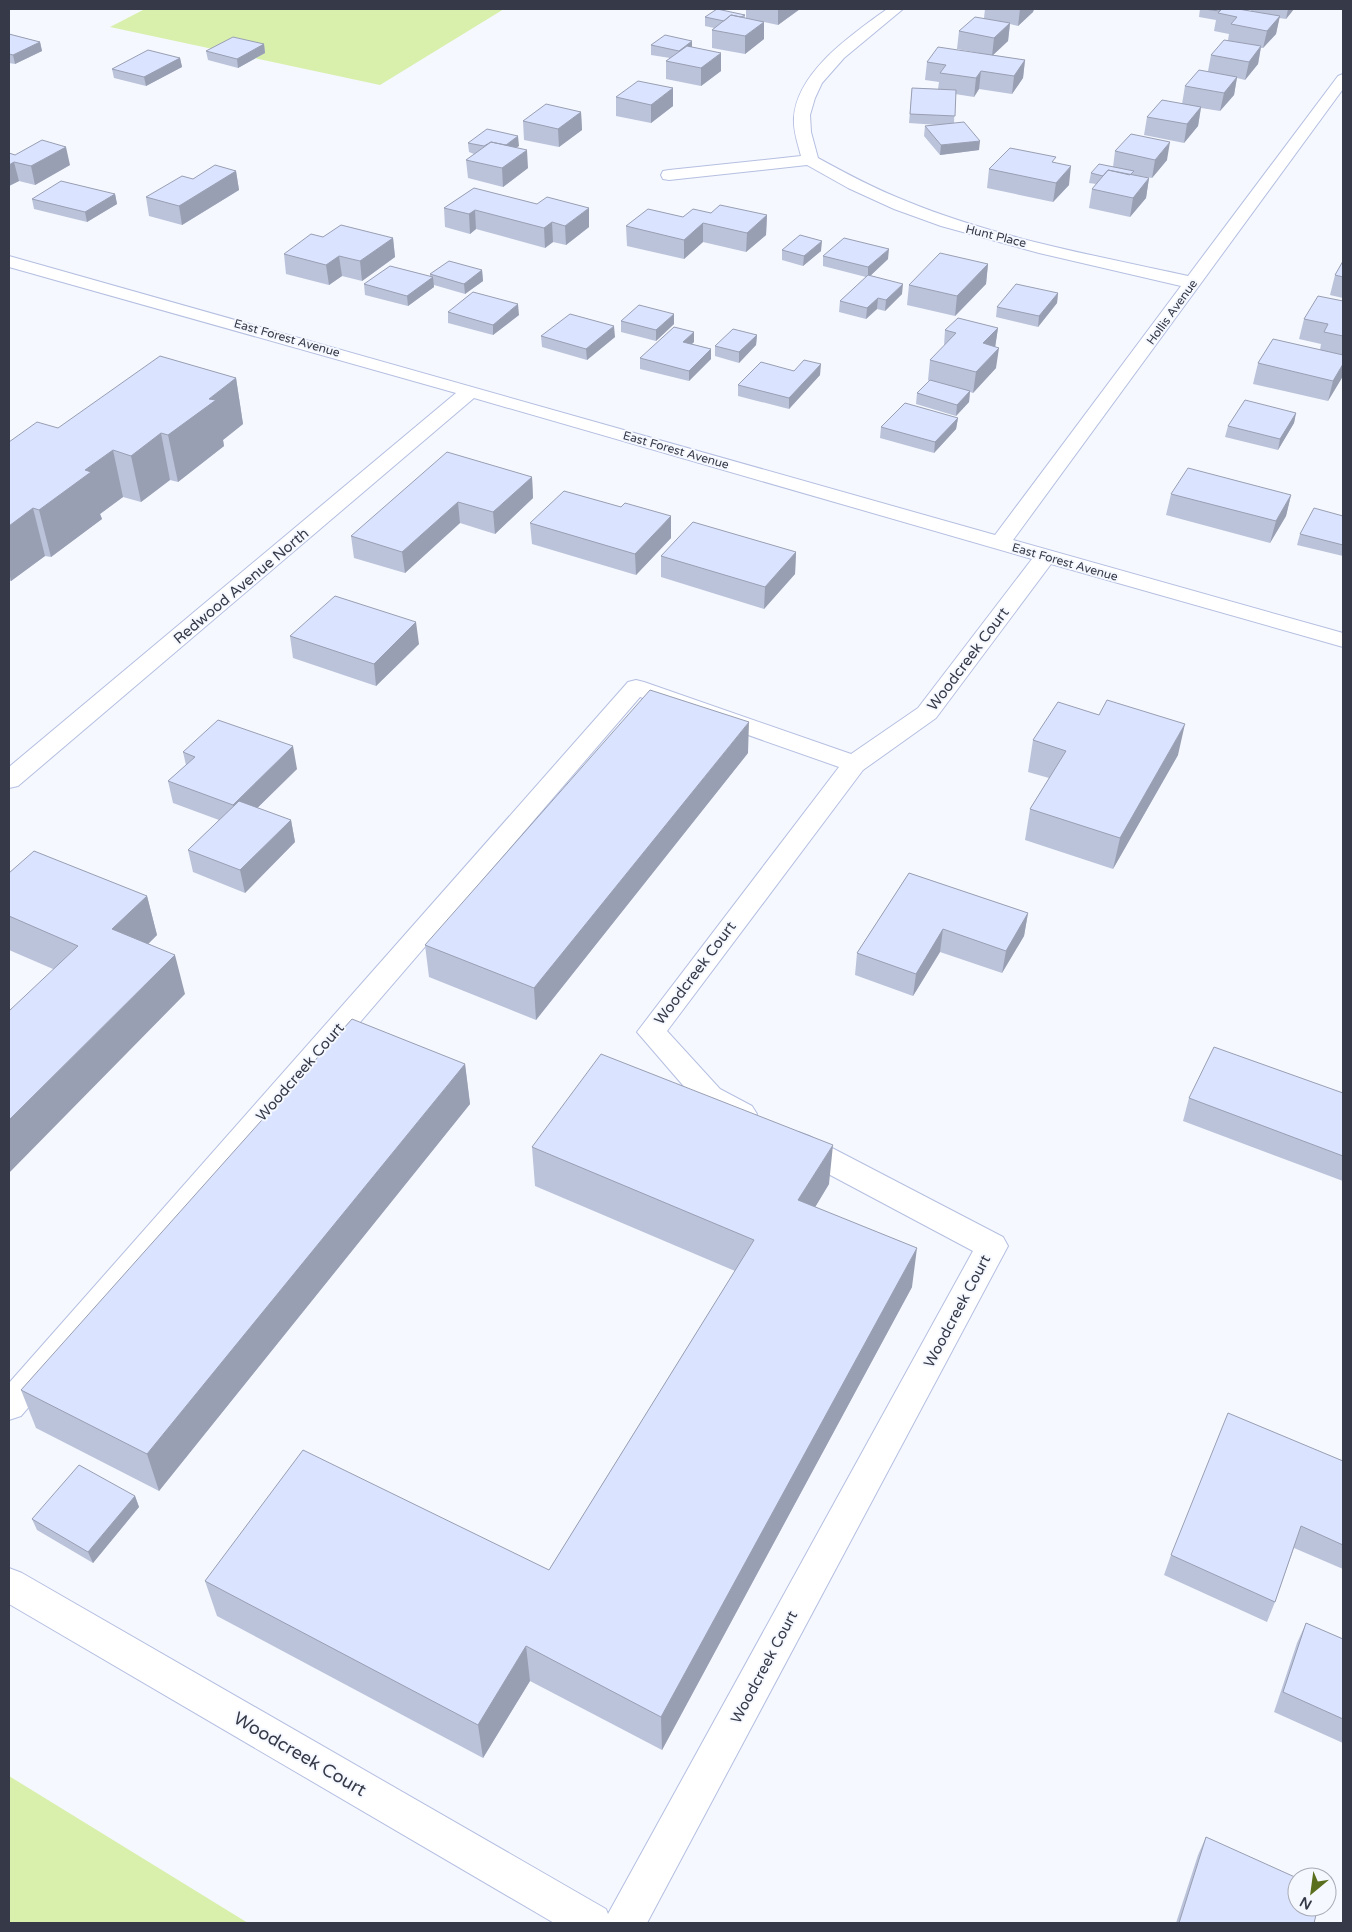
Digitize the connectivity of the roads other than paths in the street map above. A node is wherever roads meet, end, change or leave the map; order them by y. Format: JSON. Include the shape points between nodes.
{"nodes":[{"id":1,"x":896,"y":9,"type":"edge"},
{"id":2,"x":1343,"y":79,"type":"edge"},
{"id":3,"x":810,"y":160,"type":"junction"},
{"id":4,"x":669,"y":175,"type":"dead end"},
{"id":5,"x":9,"y":261,"type":"edge"},
{"id":6,"x":1193,"y":283,"type":"junction"},
{"id":7,"x":471,"y":391,"type":"junction"},
{"id":8,"x":999,"y":544,"type":"junction"},
{"id":9,"x":1045,"y":557,"type":"junction"},
{"id":10,"x":1343,"y":640,"type":"edge"},
{"id":11,"x":854,"y":764,"type":"junction"},
{"id":12,"x":9,"y":780,"type":"edge"},
{"id":13,"x":9,"y":1406,"type":"edge"},
{"id":14,"x":9,"y":1584,"type":"edge"},
{"id":15,"x":592,"y":1923,"type":"edge"},
{"id":16,"x":625,"y":1923,"type":"edge"}],
"edges":[{"from":1,"to":3,"type":"street","via":[[843,51],[812,83],[801,117]]},
{"from":2,"to":6,"type":"street","name":"Hollis Avenue"},
{"from":3,"to":4,"type":"street"},
{"from":3,"to":6,"type":"street","name":"Hunt Place","via":[[844,182],[964,229]]},
{"from":5,"to":7,"type":"street","name":"East Forest Avenue"},
{"from":6,"to":8,"type":"street","name":"Hollis Avenue"},
{"from":7,"to":8,"type":"street","name":"East Forest Avenue"},
{"from":7,"to":12,"type":"street","name":"Redwood Avenue North"},
{"from":8,"to":9,"type":"street","name":"East Forest Avenue"},
{"from":9,"to":10,"type":"street","name":"East Forest Avenue"},
{"from":9,"to":11,"type":"street","name":"Woodcreek Court","via":[[927,713]]},
{"from":11,"to":13,"type":"street","name":"Woodcreek Court","via":[[636,687]]},
{"from":11,"to":16,"type":"street","name":"Woodcreek Court","via":[[651,1032],[710,1098],[992,1246]]},
{"from":14,"to":15,"type":"street","name":"Woodcreek Court"}]}
